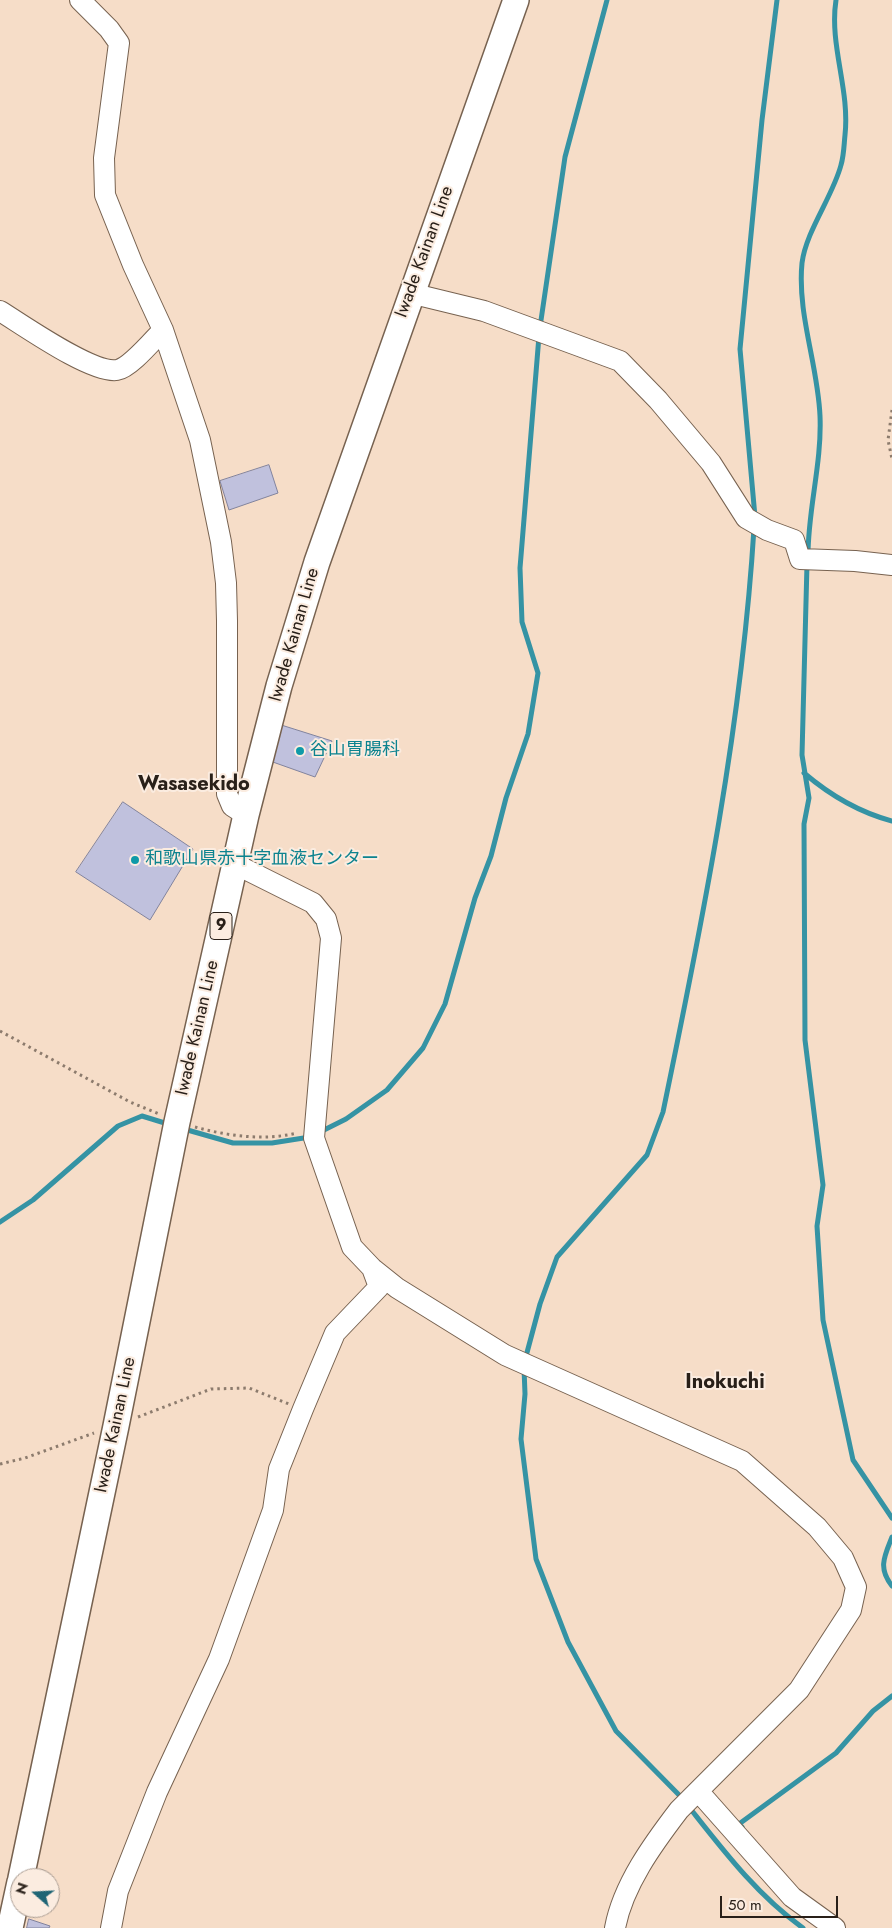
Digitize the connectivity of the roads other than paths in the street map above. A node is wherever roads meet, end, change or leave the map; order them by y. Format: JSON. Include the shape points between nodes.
{"nodes":[{"id":1,"x":80,"y":0,"type":"edge"},
{"id":2,"x":516,"y":0,"type":"edge"},
{"id":3,"x":410,"y":294,"type":"junction"},
{"id":4,"x":0,"y":311,"type":"edge"},
{"id":5,"x":164,"y":330,"type":"junction"},
{"id":6,"x":892,"y":566,"type":"edge"},
{"id":7,"x":246,"y":815,"type":"junction"},
{"id":8,"x":235,"y":864,"type":"junction"},
{"id":9,"x":372,"y":1268,"type":"junction"},
{"id":10,"x":698,"y":1791,"type":"junction"},
{"id":11,"x":23,"y":1868,"type":"edge"},
{"id":12,"x":111,"y":1928,"type":"edge"},
{"id":13,"x":615,"y":1928,"type":"edge"},
{"id":14,"x":835,"y":1928,"type":"edge"}],
"edges":[{"from":1,"to":5,"type":"street","via":[[119,43],[104,158],[105,195]]},
{"from":2,"to":3,"type":"main road","name":"Iwade Kainan Line","number":"9"},
{"from":3,"to":6,"type":"street","via":[[484,311],[620,361],[711,463],[746,518],[794,540],[800,559]]},
{"from":3,"to":7,"type":"main road","name":"Iwade Kainan Line","number":"9","via":[[317,562],[279,686]]},
{"from":4,"to":5,"type":"street","via":[[82,362],[116,370],[128,365]]},
{"from":5,"to":7,"type":"street","via":[[200,440],[221,542],[227,621],[227,794],[232,806]]},
{"from":7,"to":8,"type":"main road","name":"Iwade Kainan Line","number":"9"},
{"from":8,"to":9,"type":"street","via":[[313,903],[326,919],[331,938],[315,1129],[319,1153],[352,1247]]},
{"from":8,"to":11,"type":"main road","name":"Iwade Kainan Line","number":"9","via":[[176,1122]]},
{"from":9,"to":10,"type":"street","via":[[397,1288],[505,1355],[742,1461],[816,1527],[843,1558],[856,1587],[851,1610],[799,1690]]},
{"from":9,"to":12,"type":"street","via":[[379,1287],[335,1332],[302,1409],[279,1469],[273,1510],[219,1659],[157,1792],[118,1891]]},
{"from":10,"to":13,"type":"street","via":[[678,1810],[646,1857]]},
{"from":10,"to":14,"type":"street","via":[[792,1897]]}]}
